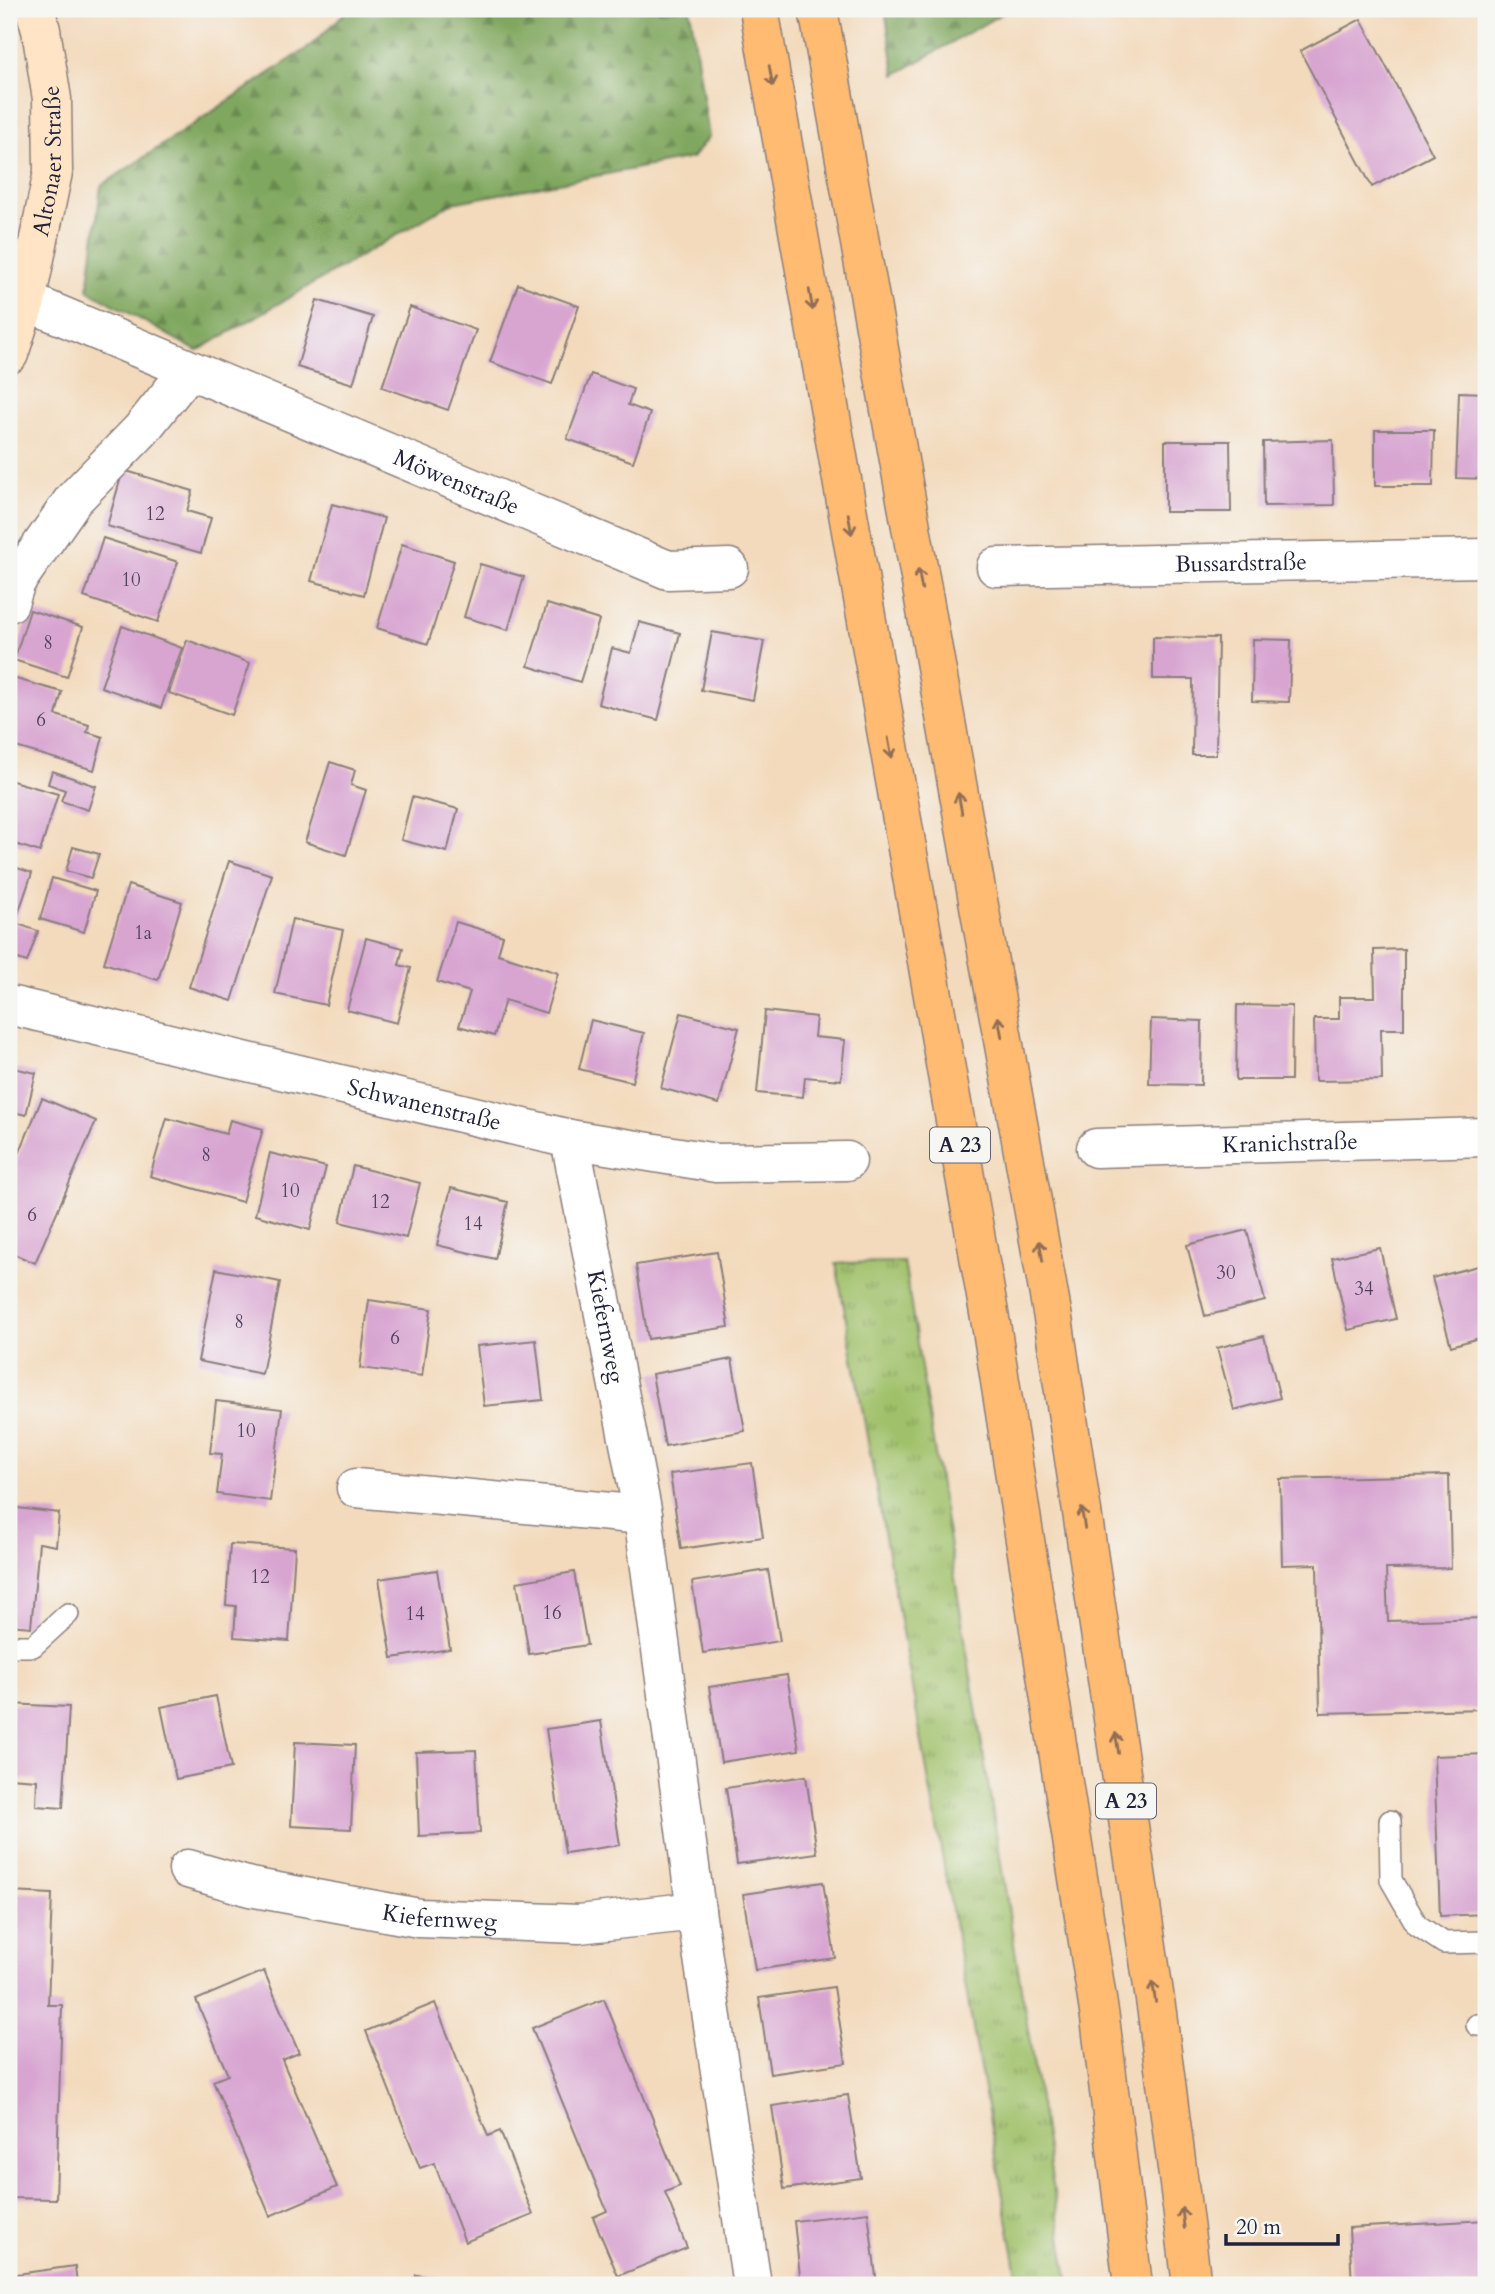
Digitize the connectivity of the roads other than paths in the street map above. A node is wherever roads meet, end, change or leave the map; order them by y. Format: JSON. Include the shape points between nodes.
{"nodes":[{"id":1,"x":35,"y":9,"type":"edge"},
{"id":2,"x":759,"y":9,"type":"edge"},
{"id":3,"x":818,"y":9,"type":"edge"},
{"id":4,"x":26,"y":301,"type":"junction"},
{"id":5,"x":9,"y":354,"type":"edge"},
{"id":6,"x":189,"y":370,"type":"junction"},
{"id":7,"x":1486,"y":558,"type":"edge"},
{"id":8,"x":996,"y":567,"type":"dead end"},
{"id":9,"x":729,"y":568,"type":"dead end"},
{"id":10,"x":9,"y":603,"type":"edge"},
{"id":11,"x":9,"y":1005,"type":"edge"},
{"id":12,"x":1486,"y":1138,"type":"edge"},
{"id":13,"x":570,"y":1139,"type":"junction"},
{"id":14,"x":1096,"y":1147,"type":"dead end"},
{"id":15,"x":847,"y":1161,"type":"dead end"},
{"id":16,"x":356,"y":1488,"type":"dead end"},
{"id":17,"x":643,"y":1515,"type":"junction"},
{"id":18,"x":68,"y":1614,"type":"dead end"},
{"id":19,"x":9,"y":1646,"type":"edge"},
{"id":20,"x":1390,"y":1821,"type":"dead end"},
{"id":21,"x":188,"y":1869,"type":"dead end"},
{"id":22,"x":696,"y":1911,"type":"junction"},
{"id":23,"x":1486,"y":1942,"type":"edge"},
{"id":24,"x":752,"y":2285,"type":"edge"},
{"id":25,"x":1133,"y":2285,"type":"edge"},
{"id":26,"x":1192,"y":2285,"type":"edge"}],
"edges":[{"from":1,"to":4,"type":"main road","name":"Altonaer Straße","via":[[52,99],[54,172]]},
{"from":2,"to":25,"type":"highway","number":"A 23","one_way":true,"via":[[992,1330],[1100,2018]]},
{"from":26,"to":3,"type":"highway","number":"A 23","one_way":true,"via":[[1157,2013],[1053,1318]]},
{"from":4,"to":5,"type":"main road","name":"Altonaer Straße"},
{"from":4,"to":6,"type":"street","name":"Möwenstraße"},
{"from":6,"to":9,"type":"street","name":"Möwenstraße","via":[[668,570]]},
{"from":6,"to":10,"type":"street","via":[[141,430],[73,500],[16,582]]},
{"from":7,"to":8,"type":"street","name":"Bussardstraße"},
{"from":11,"to":13,"type":"street","name":"Schwanenstraße"},
{"from":12,"to":14,"type":"street","name":"Kranichstraße"},
{"from":13,"to":15,"type":"street","name":"Schwanenstraße","via":[[716,1163]]},
{"from":13,"to":17,"type":"street","name":"Kiefernweg"},
{"from":16,"to":17,"type":"street"},
{"from":17,"to":22,"type":"street","name":"Kiefernweg"},
{"from":18,"to":19,"type":"lane","via":[[33,1646]]},
{"from":20,"to":23,"type":"lane","via":[[1391,1880],[1417,1925],[1444,1943]]},
{"from":21,"to":22,"type":"street","name":"Kiefernweg","via":[[250,1887],[419,1918],[579,1924]]},
{"from":22,"to":24,"type":"street","name":"Kiefernweg"}]}
